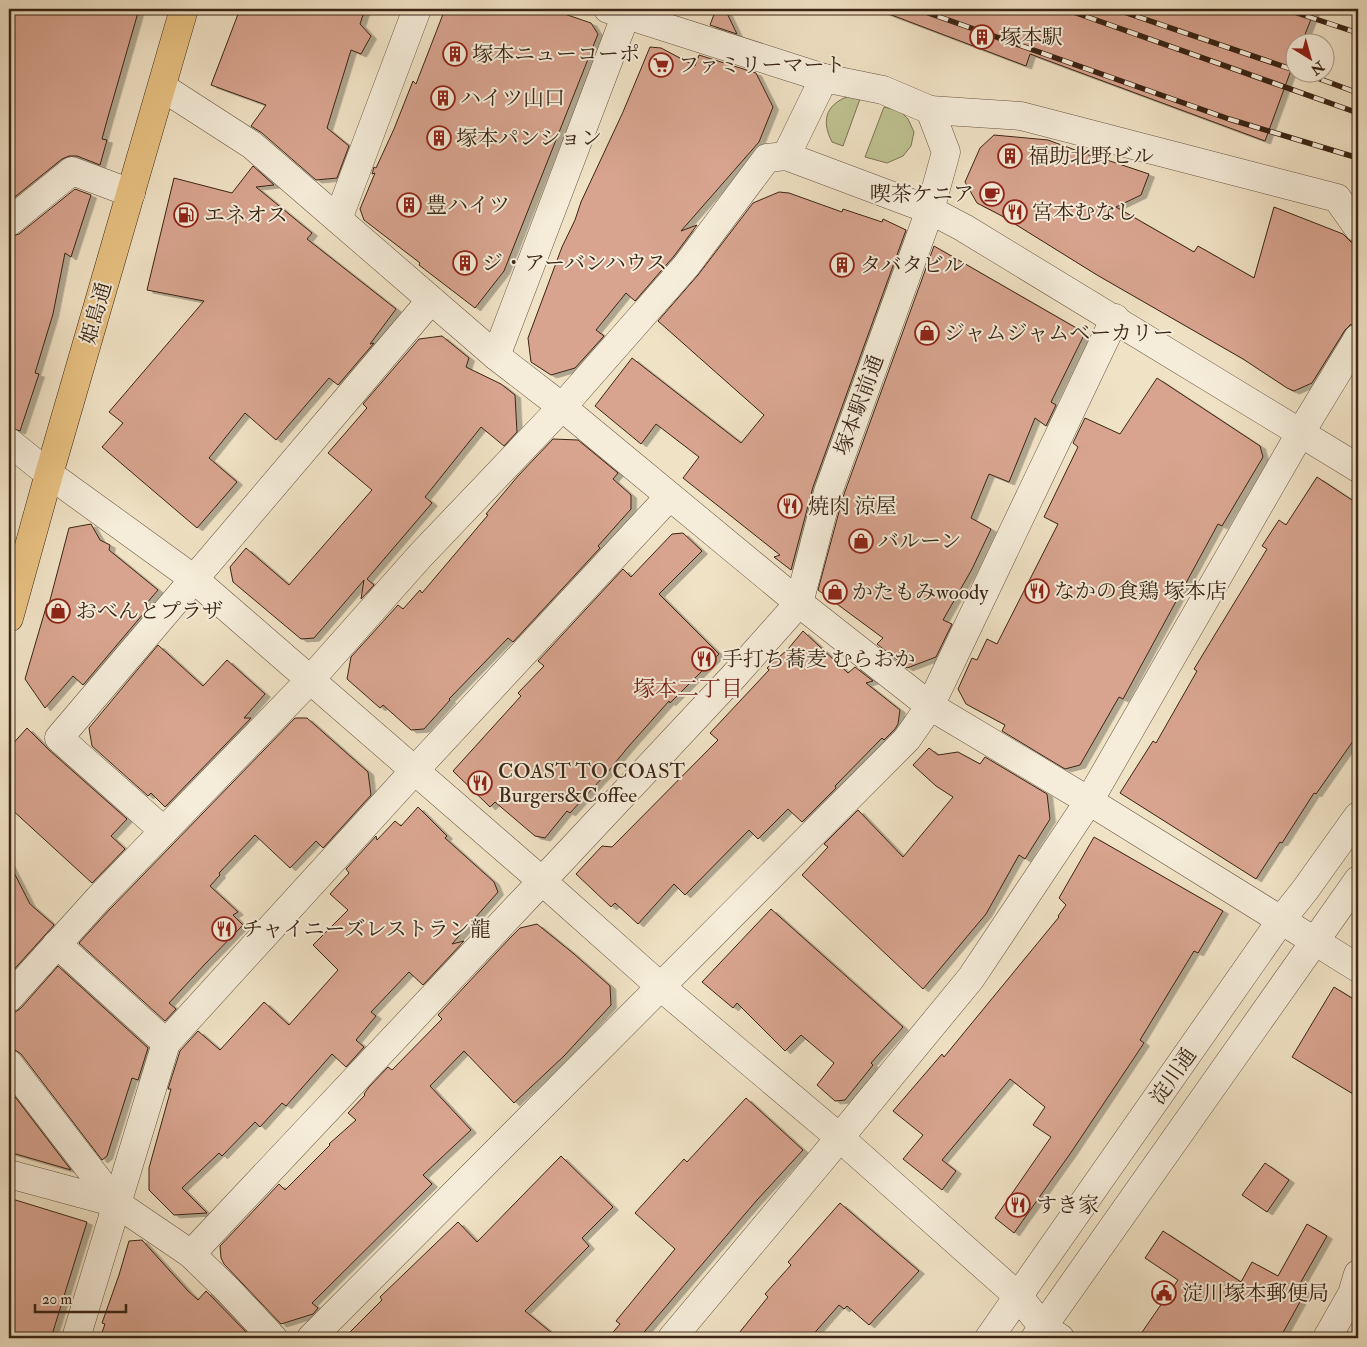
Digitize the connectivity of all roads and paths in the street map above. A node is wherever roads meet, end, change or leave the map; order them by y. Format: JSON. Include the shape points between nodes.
{"nodes":[{"id":1,"x":184,"y":9,"type":"edge"},
{"id":2,"x":417,"y":9,"type":"edge"},
{"id":3,"x":621,"y":11,"type":"edge"},
{"id":4,"x":824,"y":78,"type":"junction"},
{"id":5,"x":162,"y":87,"type":"junction"},
{"id":6,"x":930,"y":110,"type":"junction"},
{"id":7,"x":786,"y":156,"type":"junction"},
{"id":8,"x":131,"y":192,"type":"junction"},
{"id":9,"x":930,"y":210,"type":"junction"},
{"id":10,"x":338,"y":219,"type":"junction"},
{"id":11,"x":9,"y":222,"type":"edge"},
{"id":12,"x":1358,"y":228,"type":"edge"},
{"id":13,"x":431,"y":300,"type":"junction"},
{"id":14,"x":1115,"y":318,"type":"junction"},
{"id":15,"x":1358,"y":338,"type":"edge"},
{"id":16,"x":496,"y":356,"type":"junction"},
{"id":17,"x":562,"y":407,"type":"junction"},
{"id":18,"x":1301,"y":432,"type":"junction"},
{"id":19,"x":9,"y":442,"type":"edge"},
{"id":20,"x":1358,"y":468,"type":"edge"},
{"id":21,"x":49,"y":474,"type":"junction"},
{"id":22,"x":669,"y":497,"type":"junction"},
{"id":23,"x":194,"y":579,"type":"junction"},
{"id":24,"x":799,"y":603,"type":"junction"},
{"id":25,"x":9,"y":618,"type":"edge"},
{"id":26,"x":310,"y":680,"type":"junction"},
{"id":27,"x":930,"y":706,"type":"junction"},
{"id":28,"x":415,"y":770,"type":"junction"},
{"id":29,"x":1089,"y":801,"type":"junction"},
{"id":30,"x":1358,"y":816,"type":"edge"},
{"id":31,"x":164,"y":831,"type":"junction"},
{"id":32,"x":1358,"y":880,"type":"edge"},
{"id":33,"x":542,"y":881,"type":"junction"},
{"id":34,"x":1282,"y":919,"type":"junction"},
{"id":35,"x":1316,"y":942,"type":"junction"},
{"id":36,"x":57,"y":944,"type":"junction"},
{"id":37,"x":1358,"y":968,"type":"edge"},
{"id":38,"x":661,"y":987,"type":"junction"},
{"id":39,"x":9,"y":998,"type":"edge"},
{"id":40,"x":166,"y":1043,"type":"junction"},
{"id":41,"x":9,"y":1064,"type":"edge"},
{"id":42,"x":840,"y":1138,"type":"junction"},
{"id":43,"x":9,"y":1174,"type":"edge"},
{"id":44,"x":116,"y":1203,"type":"junction"},
{"id":45,"x":190,"y":1254,"type":"junction"},
{"id":46,"x":1358,"y":1274,"type":"edge"},
{"id":47,"x":1019,"y":1297,"type":"junction"},
{"id":48,"x":1046,"y":1334,"type":"edge"},
{"id":49,"x":76,"y":1338,"type":"edge"},
{"id":50,"x":273,"y":1338,"type":"edge"},
{"id":51,"x":311,"y":1338,"type":"edge"},
{"id":52,"x":672,"y":1338,"type":"edge"},
{"id":53,"x":989,"y":1338,"type":"edge"},
{"id":54,"x":1327,"y":1338,"type":"edge"}],
"edges":[{"from":1,"to":5,"type":"main road","name":"姫島通"},
{"from":2,"to":10,"type":"street"},
{"from":3,"to":4,"type":"street"},
{"from":3,"to":16,"type":"street"},
{"from":4,"to":6,"type":"street","via":[[883,90]]},
{"from":4,"to":7,"type":"street"},
{"from":5,"to":8,"type":"main road","name":"姫島通"},
{"from":5,"to":10,"type":"street","via":[[252,145]]},
{"from":6,"to":9,"type":"street","name":"塚本駅前通","via":[[946,152]]},
{"from":6,"to":12,"type":"street","via":[[1021,116],[1337,198]]},
{"from":7,"to":9,"type":"street"},
{"from":7,"to":17,"type":"street","via":[[767,158],[686,266]]},
{"from":8,"to":11,"type":"street","via":[[72,171]]},
{"from":8,"to":21,"type":"main road","name":"姫島通"},
{"from":9,"to":14,"type":"street"},
{"from":9,"to":24,"type":"street","name":"塚本駅前通","via":[[828,492]]},
{"from":10,"to":13,"type":"street"},
{"from":13,"to":16,"type":"street"},
{"from":13,"to":23,"type":"street"},
{"from":14,"to":18,"type":"street"},
{"from":14,"to":27,"type":"street"},
{"from":15,"to":18,"type":"street"},
{"from":16,"to":17,"type":"street"},
{"from":17,"to":22,"type":"street"},
{"from":17,"to":26,"type":"street","via":[[420,556]]},
{"from":18,"to":20,"type":"street"},
{"from":18,"to":29,"type":"street"},
{"from":19,"to":21,"type":"street"},
{"from":21,"to":23,"type":"street"},
{"from":21,"to":25,"type":"main road","name":"姫島通"},
{"from":22,"to":24,"type":"street"},
{"from":22,"to":28,"type":"street"},
{"from":23,"to":26,"type":"street"},
{"from":23,"to":31,"type":"street","via":[[59,738]]},
{"from":24,"to":27,"type":"street"},
{"from":24,"to":33,"type":"street"},
{"from":26,"to":28,"type":"street"},
{"from":26,"to":31,"type":"street"},
{"from":27,"to":29,"type":"street"},
{"from":27,"to":38,"type":"street","via":[[907,739]]},
{"from":28,"to":33,"type":"street"},
{"from":28,"to":40,"type":"street"},
{"from":29,"to":34,"type":"street"},
{"from":29,"to":42,"type":"street","via":[[971,978]]},
{"from":30,"to":34,"type":"street","name":"淀川通"},
{"from":31,"to":36,"type":"street"},
{"from":32,"to":35,"type":"street","name":"淀川通"},
{"from":33,"to":38,"type":"street"},
{"from":33,"to":45,"type":"street"},
{"from":34,"to":35,"type":"street"},
{"from":34,"to":47,"type":"street","name":"淀川通"},
{"from":35,"to":37,"type":"street"},
{"from":35,"to":48,"type":"street","name":"淀川通"},
{"from":36,"to":39,"type":"street"},
{"from":36,"to":40,"type":"street"},
{"from":38,"to":42,"type":"street"},
{"from":38,"to":51,"type":"street"},
{"from":40,"to":44,"type":"street"},
{"from":41,"to":44,"type":"street"},
{"from":42,"to":47,"type":"street"},
{"from":42,"to":52,"type":"street"},
{"from":43,"to":44,"type":"street"},
{"from":44,"to":45,"type":"street"},
{"from":44,"to":49,"type":"street"},
{"from":45,"to":50,"type":"street"},
{"from":46,"to":54,"type":"street","via":[[1352,1294]]},
{"from":47,"to":48,"type":"street"},
{"from":47,"to":53,"type":"street","name":"淀川通"}]}
